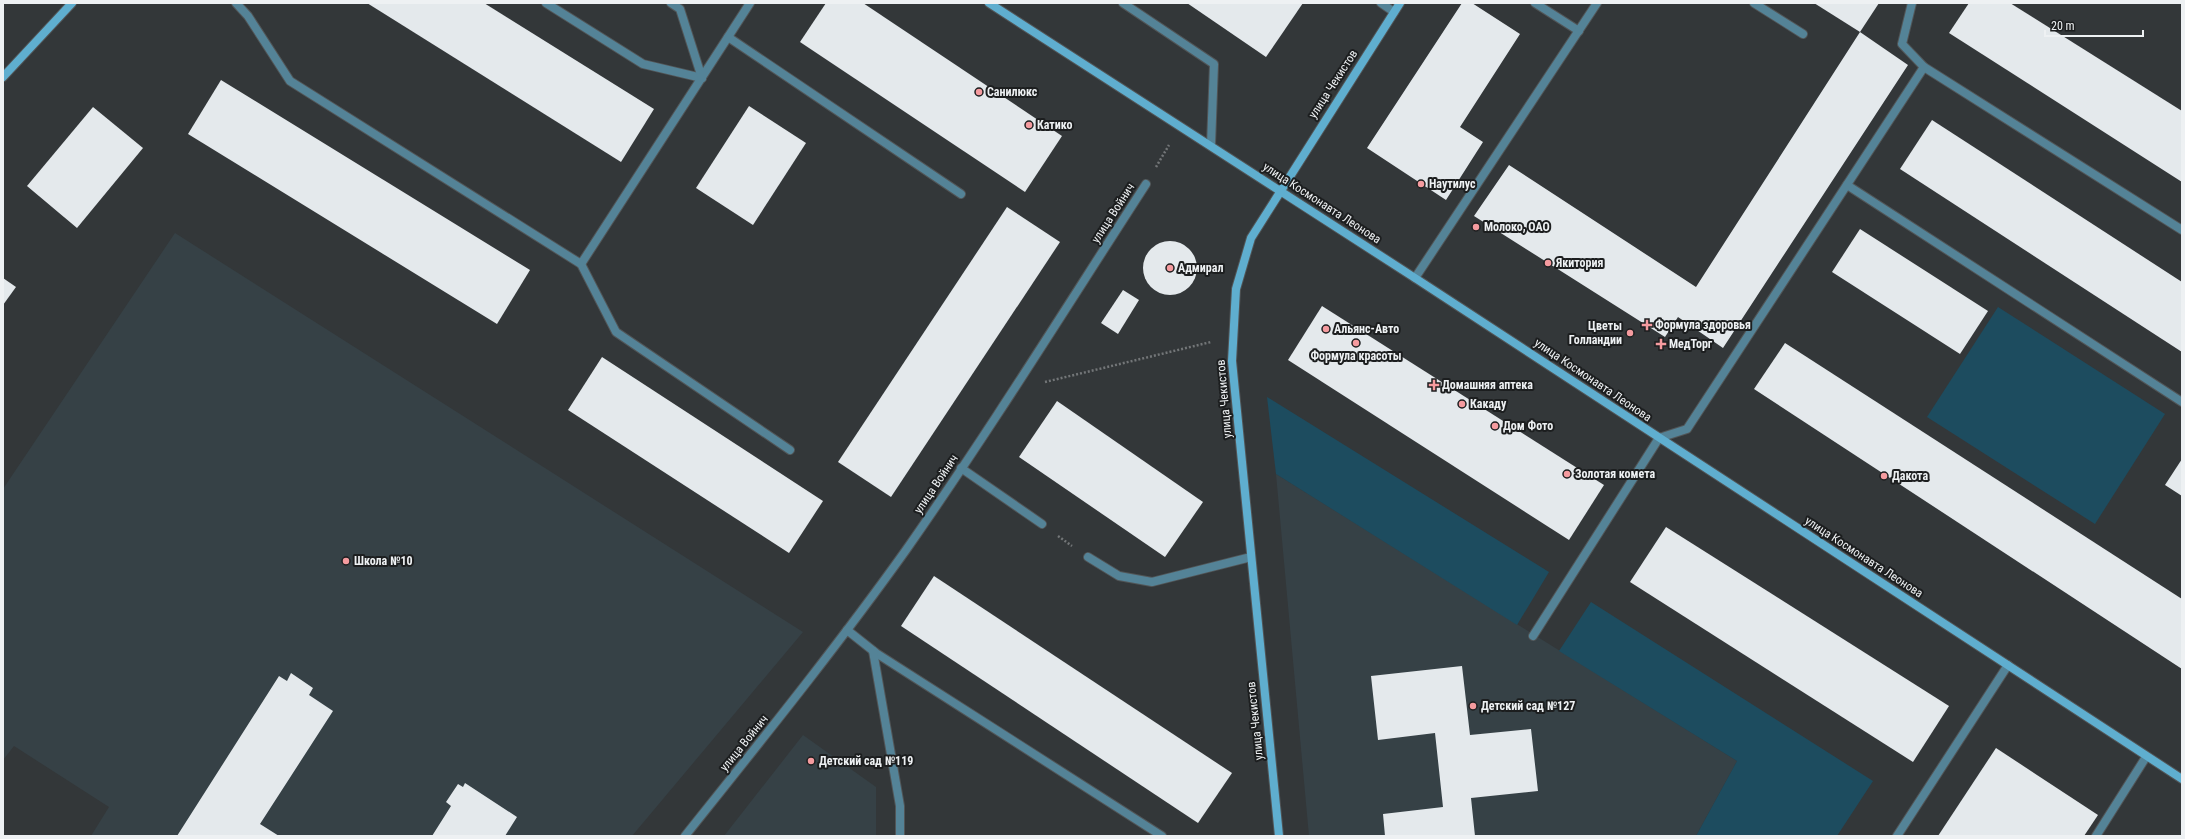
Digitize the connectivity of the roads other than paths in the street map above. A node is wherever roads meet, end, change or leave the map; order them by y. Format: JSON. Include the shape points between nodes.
{"nodes":[{"id":1,"x":72,"y":3,"type":"edge"},
{"id":2,"x":236,"y":3,"type":"edge"},
{"id":3,"x":546,"y":3,"type":"edge"},
{"id":4,"x":671,"y":3,"type":"edge"},
{"id":5,"x":750,"y":3,"type":"edge"},
{"id":6,"x":989,"y":3,"type":"edge"},
{"id":7,"x":1123,"y":3,"type":"edge"},
{"id":8,"x":1381,"y":3,"type":"edge"},
{"id":9,"x":1400,"y":3,"type":"edge"},
{"id":10,"x":1535,"y":3,"type":"edge"},
{"id":11,"x":1596,"y":3,"type":"edge"},
{"id":12,"x":1754,"y":3,"type":"edge"},
{"id":13,"x":1912,"y":3,"type":"edge"},
{"id":14,"x":1394,"y":12,"type":"junction"},
{"id":15,"x":1579,"y":30,"type":"junction"},
{"id":16,"x":1802,"y":34,"type":"dead end"},
{"id":17,"x":728,"y":37,"type":"junction"},
{"id":18,"x":1924,"y":67,"type":"junction"},
{"id":19,"x":3,"y":77,"type":"edge"},
{"id":20,"x":702,"y":78,"type":"junction"},
{"id":21,"x":1211,"y":145,"type":"junction"},
{"id":22,"x":1146,"y":184,"type":"road end"},
{"id":23,"x":1847,"y":185,"type":"junction"},
{"id":24,"x":1280,"y":190,"type":"junction"},
{"id":25,"x":961,"y":194,"type":"dead end"},
{"id":26,"x":2182,"y":230,"type":"edge"},
{"id":27,"x":581,"y":264,"type":"junction"},
{"id":28,"x":1416,"y":278,"type":"junction"},
{"id":29,"x":2182,"y":402,"type":"edge"},
{"id":30,"x":1659,"y":438,"type":"junction"},
{"id":31,"x":790,"y":450,"type":"dead end"},
{"id":32,"x":961,"y":468,"type":"junction"},
{"id":33,"x":1042,"y":524,"type":"road end"},
{"id":34,"x":1088,"y":557,"type":"road end"},
{"id":35,"x":1251,"y":557,"type":"junction"},
{"id":36,"x":847,"y":630,"type":"junction"},
{"id":37,"x":1533,"y":636,"type":"dead end"},
{"id":38,"x":874,"y":651,"type":"junction"},
{"id":39,"x":2008,"y":665,"type":"junction"},
{"id":40,"x":2146,"y":756,"type":"junction"},
{"id":41,"x":2182,"y":780,"type":"edge"},
{"id":42,"x":685,"y":836,"type":"edge"},
{"id":43,"x":900,"y":836,"type":"edge"},
{"id":44,"x":1162,"y":836,"type":"edge"},
{"id":45,"x":1279,"y":836,"type":"edge"},
{"id":46,"x":1897,"y":836,"type":"edge"},
{"id":47,"x":2096,"y":836,"type":"edge"}],
"edges":[{"from":1,"to":19,"type":"main road"},
{"from":2,"to":27,"type":"street","via":[[248,16],[290,81]]},
{"from":3,"to":20,"type":"street","via":[[643,64]]},
{"from":4,"to":20,"type":"street","via":[[680,9]]},
{"from":5,"to":17,"type":"street"},
{"from":6,"to":21,"type":"main road","name":"улица Космонавта Леонова"},
{"from":7,"to":21,"type":"street","via":[[1214,64]]},
{"from":8,"to":14,"type":"street"},
{"from":9,"to":14,"type":"main road","name":"улица Чекистов"},
{"from":10,"to":15,"type":"street"},
{"from":11,"to":15,"type":"street"},
{"from":12,"to":16,"type":"street"},
{"from":13,"to":18,"type":"street","via":[[1902,44]]},
{"from":14,"to":24,"type":"main road","name":"улица Чекистов"},
{"from":15,"to":28,"type":"street"},
{"from":17,"to":20,"type":"street"},
{"from":17,"to":25,"type":"street"},
{"from":18,"to":23,"type":"street"},
{"from":18,"to":26,"type":"street"},
{"from":20,"to":27,"type":"street"},
{"from":21,"to":24,"type":"main road","name":"улица Космонавта Леонова"},
{"from":22,"to":32,"type":"street","name":"улица Войнич"},
{"from":23,"to":29,"type":"street"},
{"from":23,"to":30,"type":"street","via":[[1687,429]]},
{"from":24,"to":28,"type":"main road","name":"улица Космонавта Леонова"},
{"from":24,"to":35,"type":"main road","name":"улица Чекистов","via":[[1251,238],[1236,289],[1232,337],[1232,361]]},
{"from":27,"to":31,"type":"street","via":[[616,332]]},
{"from":28,"to":30,"type":"main road","name":"улица Космонавта Леонова"},
{"from":30,"to":37,"type":"street"},
{"from":30,"to":39,"type":"main road","name":"улица Космонавта Леонова"},
{"from":32,"to":33,"type":"street"},
{"from":32,"to":36,"type":"street","name":"улица Войнич","via":[[906,550]]},
{"from":34,"to":35,"type":"street","via":[[1119,576],[1152,582]]},
{"from":35,"to":45,"type":"main road","name":"улица Чекистов"},
{"from":36,"to":38,"type":"street"},
{"from":36,"to":42,"type":"street","name":"улица Войнич"},
{"from":38,"to":43,"type":"street","via":[[900,806]]},
{"from":38,"to":44,"type":"street"},
{"from":39,"to":40,"type":"main road","name":"улица Космонавта Леонова"},
{"from":39,"to":46,"type":"street"},
{"from":40,"to":41,"type":"main road","name":"улица Космонавта Леонова"},
{"from":40,"to":47,"type":"street"}]}
